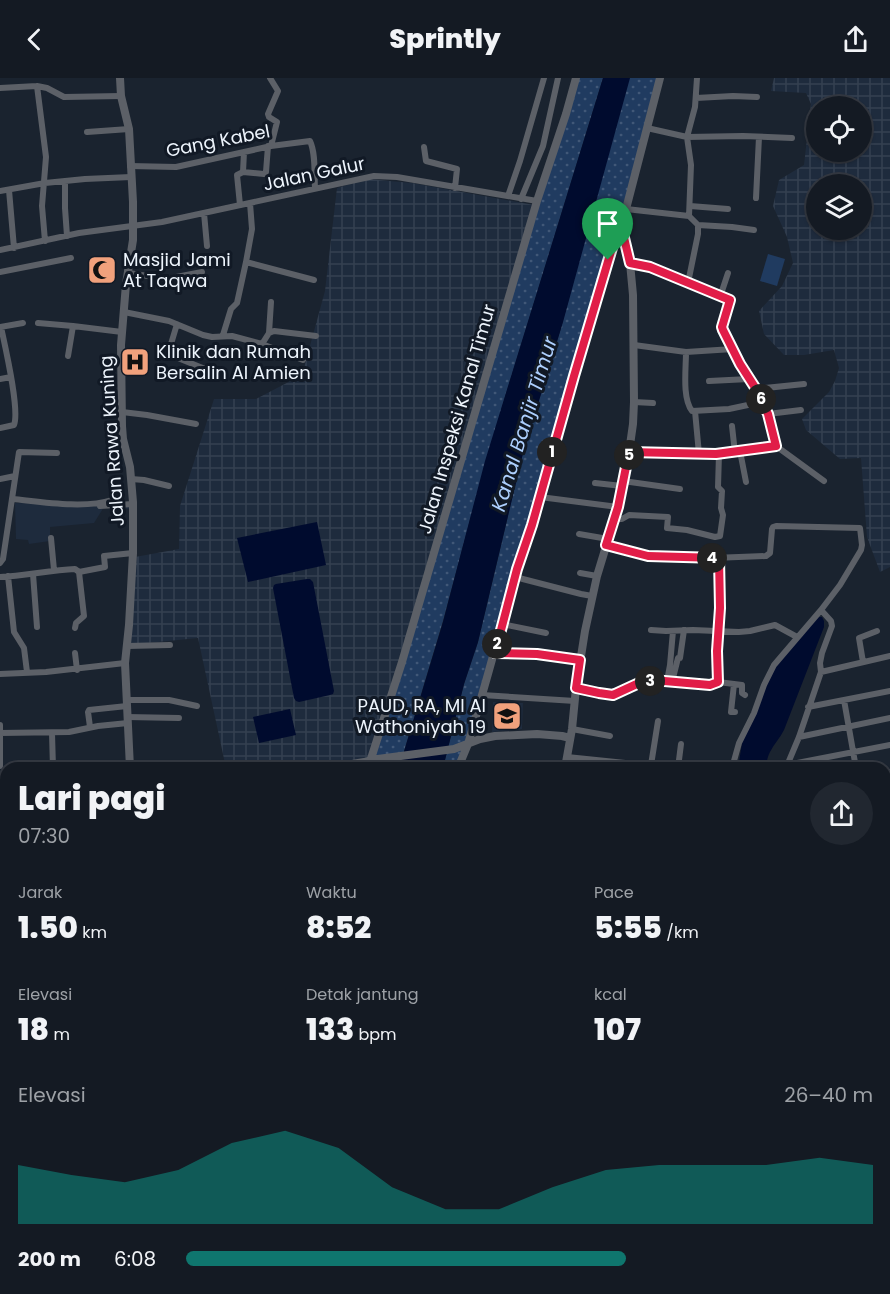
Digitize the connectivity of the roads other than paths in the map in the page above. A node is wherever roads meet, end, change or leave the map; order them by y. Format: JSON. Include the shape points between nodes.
{"nodes":[{"id":1,"x":120,"y":78,"type":"edge"},
{"id":2,"x":270,"y":78,"type":"edge"},
{"id":3,"x":544,"y":78,"type":"edge"},
{"id":4,"x":558,"y":78,"type":"edge"},
{"id":5,"x":576,"y":78,"type":"edge"},
{"id":6,"x":660,"y":78,"type":"edge"},
{"id":7,"x":697,"y":78,"type":"edge"},
{"id":8,"x":37,"y":86,"type":"junction"},
{"id":9,"x":0,"y":88,"type":"edge"},
{"id":10,"x":121,"y":96,"type":"junction"},
{"id":11,"x":757,"y":97,"type":"dead end"},
{"id":12,"x":696,"y":98,"type":"junction"},
{"id":13,"x":533,"y":115,"type":"junction"},
{"id":14,"x":549,"y":120,"type":"junction"},
{"id":15,"x":647,"y":128,"type":"junction"},
{"id":16,"x":129,"y":129,"type":"junction"},
{"id":17,"x":87,"y":132,"type":"dead end"},
{"id":18,"x":687,"y":137,"type":"junction"},
{"id":19,"x":759,"y":137,"type":"junction"},
{"id":20,"x":792,"y":138,"type":"dead end"},
{"id":21,"x":270,"y":146,"type":"junction"},
{"id":22,"x":424,"y":147,"type":"dead end"},
{"id":23,"x":244,"y":152,"type":"junction"},
{"id":24,"x":130,"y":166,"type":"junction"},
{"id":25,"x":243,"y":171,"type":"junction"},
{"id":26,"x":131,"y":177,"type":"junction"},
{"id":27,"x":65,"y":182,"type":"junction"},
{"id":28,"x":45,"y":183,"type":"junction"},
{"id":29,"x":315,"y":188,"type":"junction"},
{"id":30,"x":455,"y":188,"type":"junction"},
{"id":31,"x":9,"y":190,"type":"junction"},
{"id":32,"x":0,"y":191,"type":"edge"},
{"id":33,"x":508,"y":196,"type":"junction"},
{"id":34,"x":756,"y":198,"type":"dead end"},
{"id":35,"x":521,"y":199,"type":"junction"},
{"id":36,"x":537,"y":201,"type":"junction"},
{"id":37,"x":250,"y":203,"type":"junction"},
{"id":38,"x":240,"y":205,"type":"junction"},
{"id":39,"x":690,"y":206,"type":"junction"},
{"id":40,"x":626,"y":209,"type":"junction"},
{"id":41,"x":728,"y":209,"type":"dead end"},
{"id":42,"x":204,"y":213,"type":"junction"},
{"id":43,"x":689,"y":216,"type":"junction"},
{"id":44,"x":620,"y":221,"type":"junction"},
{"id":45,"x":698,"y":225,"type":"junction"},
{"id":46,"x":133,"y":226,"type":"junction"},
{"id":47,"x":754,"y":230,"type":"dead end"},
{"id":48,"x":67,"y":236,"type":"junction"},
{"id":49,"x":45,"y":241,"type":"junction"},
{"id":50,"x":207,"y":246,"type":"dead end"},
{"id":51,"x":14,"y":248,"type":"junction"},
{"id":52,"x":0,"y":250,"type":"edge"},
{"id":53,"x":71,"y":258,"type":"dead end"},
{"id":54,"x":246,"y":262,"type":"junction"},
{"id":55,"x":630,"y":263,"type":"junction"},
{"id":56,"x":0,"y":272,"type":"edge"},
{"id":57,"x":202,"y":272,"type":"dead end"},
{"id":58,"x":129,"y":273,"type":"junction"},
{"id":59,"x":728,"y":273,"type":"dead end"},
{"id":60,"x":314,"y":280,"type":"dead end"},
{"id":61,"x":688,"y":283,"type":"junction"},
{"id":62,"x":720,"y":297,"type":"junction"},
{"id":63,"x":271,"y":302,"type":"dead end"},
{"id":64,"x":124,"y":312,"type":"junction"},
{"id":65,"x":23,"y":323,"type":"dead end"},
{"id":66,"x":38,"y":323,"type":"dead end"},
{"id":67,"x":177,"y":324,"type":"junction"},
{"id":68,"x":72,"y":326,"type":"junction"},
{"id":69,"x":0,"y":327,"type":"edge"},
{"id":70,"x":122,"y":332,"type":"junction"},
{"id":71,"x":269,"y":333,"type":"junction"},
{"id":72,"x":223,"y":335,"type":"junction"},
{"id":73,"x":316,"y":336,"type":"dead end"},
{"id":74,"x":262,"y":344,"type":"junction"},
{"id":75,"x":634,"y":345,"type":"junction"},
{"id":76,"x":733,"y":349,"type":"junction"},
{"id":77,"x":686,"y":352,"type":"junction"},
{"id":78,"x":68,"y":356,"type":"dead end"},
{"id":79,"x":303,"y":360,"type":"dead end"},
{"id":80,"x":220,"y":375,"type":"dead end"},
{"id":81,"x":11,"y":377,"type":"junction"},
{"id":82,"x":749,"y":378,"type":"junction"},
{"id":83,"x":0,"y":380,"type":"edge"},
{"id":84,"x":709,"y":381,"type":"dead end"},
{"id":85,"x":804,"y":384,"type":"dead end"},
{"id":86,"x":756,"y":389,"type":"junction"},
{"id":87,"x":634,"y":402,"type":"junction"},
{"id":88,"x":762,"y":402,"type":"junction"},
{"id":89,"x":653,"y":403,"type":"dead end"},
{"id":90,"x":801,"y":410,"type":"dead end"},
{"id":91,"x":695,"y":411,"type":"junction"},
{"id":92,"x":122,"y":412,"type":"junction"},
{"id":93,"x":768,"y":414,"type":"junction"},
{"id":94,"x":196,"y":424,"type":"dead end"},
{"id":95,"x":732,"y":426,"type":"dead end"},
{"id":96,"x":0,"y":428,"type":"edge"},
{"id":97,"x":776,"y":446,"type":"junction"},
{"id":98,"x":629,"y":452,"type":"junction"},
{"id":99,"x":738,"y":452,"type":"junction"},
{"id":100,"x":57,"y":453,"type":"dead end"},
{"id":101,"x":699,"y":454,"type":"junction"},
{"id":102,"x":719,"y":454,"type":"junction"},
{"id":103,"x":15,"y":476,"type":"junction"},
{"id":104,"x":0,"y":479,"type":"edge"},
{"id":105,"x":131,"y":479,"type":"junction"},
{"id":106,"x":824,"y":481,"type":"dead end"},
{"id":107,"x":746,"y":482,"type":"dead end"},
{"id":108,"x":595,"y":483,"type":"dead end"},
{"id":109,"x":623,"y":484,"type":"junction"},
{"id":110,"x":169,"y":486,"type":"dead end"},
{"id":111,"x":680,"y":489,"type":"dead end"},
{"id":112,"x":540,"y":496,"type":"junction"},
{"id":113,"x":13,"y":499,"type":"junction"},
{"id":114,"x":112,"y":500,"type":"dead end"},
{"id":115,"x":133,"y":504,"type":"junction"},
{"id":116,"x":96,"y":507,"type":"dead end"},
{"id":117,"x":618,"y":507,"type":"junction"},
{"id":118,"x":8,"y":519,"type":"junction"},
{"id":119,"x":615,"y":519,"type":"junction"},
{"id":120,"x":0,"y":521,"type":"edge"},
{"id":121,"x":579,"y":534,"type":"dead end"},
{"id":122,"x":51,"y":538,"type":"dead end"},
{"id":123,"x":607,"y":542,"type":"junction"},
{"id":124,"x":133,"y":553,"type":"junction"},
{"id":125,"x":719,"y":558,"type":"junction"},
{"id":126,"x":0,"y":563,"type":"edge"},
{"id":127,"x":54,"y":570,"type":"junction"},
{"id":128,"x":79,"y":572,"type":"junction"},
{"id":129,"x":580,"y":573,"type":"dead end"},
{"id":130,"x":33,"y":574,"type":"junction"},
{"id":131,"x":8,"y":576,"type":"junction"},
{"id":132,"x":597,"y":576,"type":"junction"},
{"id":133,"x":0,"y":577,"type":"edge"},
{"id":134,"x":515,"y":577,"type":"junction"},
{"id":135,"x":592,"y":596,"type":"junction"},
{"id":136,"x":820,"y":610,"type":"junction"},
{"id":137,"x":502,"y":624,"type":"junction"},
{"id":138,"x":38,"y":627,"type":"dead end"},
{"id":139,"x":75,"y":628,"type":"dead end"},
{"id":140,"x":651,"y":630,"type":"dead end"},
{"id":141,"x":684,"y":630,"type":"junction"},
{"id":142,"x":673,"y":631,"type":"junction"},
{"id":143,"x":718,"y":631,"type":"junction"},
{"id":144,"x":877,"y":631,"type":"dead end"},
{"id":145,"x":546,"y":633,"type":"dead end"},
{"id":146,"x":797,"y":637,"type":"junction"},
{"id":147,"x":170,"y":645,"type":"dead end"},
{"id":148,"x":127,"y":646,"type":"junction"},
{"id":149,"x":75,"y":653,"type":"dead end"},
{"id":150,"x":495,"y":653,"type":"junction"},
{"id":151,"x":890,"y":656,"type":"edge"},
{"id":152,"x":580,"y":660,"type":"junction"},
{"id":153,"x":863,"y":662,"type":"junction"},
{"id":154,"x":125,"y":663,"type":"junction"},
{"id":155,"x":77,"y":670,"type":"junction"},
{"id":156,"x":27,"y":672,"type":"junction"},
{"id":157,"x":821,"y":672,"type":"junction"},
{"id":158,"x":0,"y":674,"type":"edge"},
{"id":159,"x":670,"y":681,"type":"junction"},
{"id":160,"x":718,"y":682,"type":"junction"},
{"id":161,"x":734,"y":684,"type":"junction"},
{"id":162,"x":576,"y":688,"type":"junction"},
{"id":163,"x":890,"y":691,"type":"edge"},
{"id":164,"x":482,"y":695,"type":"junction"},
{"id":165,"x":745,"y":695,"type":"dead end"},
{"id":166,"x":575,"y":700,"type":"junction"},
{"id":167,"x":844,"y":700,"type":"junction"},
{"id":168,"x":127,"y":703,"type":"junction"},
{"id":169,"x":197,"y":706,"type":"dead end"},
{"id":170,"x":808,"y":707,"type":"junction"},
{"id":171,"x":735,"y":712,"type":"dead end"},
{"id":172,"x":179,"y":718,"type":"dead end"},
{"id":173,"x":890,"y":718,"type":"edge"},
{"id":174,"x":127,"y":720,"type":"junction"},
{"id":175,"x":658,"y":721,"type":"dead end"},
{"id":176,"x":0,"y":725,"type":"edge"},
{"id":177,"x":849,"y":727,"type":"junction"},
{"id":178,"x":90,"y":728,"type":"junction"},
{"id":179,"x":0,"y":733,"type":"edge"},
{"id":180,"x":52,"y":733,"type":"junction"},
{"id":181,"x":571,"y":734,"type":"junction"},
{"id":182,"x":610,"y":736,"type":"dead end"},
{"id":183,"x":799,"y":737,"type":"junction"},
{"id":184,"x":468,"y":744,"type":"junction"},
{"id":185,"x":681,"y":744,"type":"dead end"},
{"id":186,"x":890,"y":745,"type":"edge"},
{"id":187,"x":854,"y":753,"type":"junction"},
{"id":188,"x":567,"y":757,"type":"junction"},
{"id":189,"x":53,"y":762,"type":"edge"},
{"id":190,"x":130,"y":762,"type":"edge"},
{"id":191,"x":370,"y":762,"type":"edge"},
{"id":192,"x":375,"y":762,"type":"edge"},
{"id":193,"x":461,"y":762,"type":"edge"},
{"id":194,"x":566,"y":762,"type":"edge"},
{"id":195,"x":612,"y":762,"type":"edge"},
{"id":196,"x":649,"y":762,"type":"edge"},
{"id":197,"x":679,"y":762,"type":"edge"},
{"id":198,"x":734,"y":762,"type":"edge"},
{"id":199,"x":789,"y":762,"type":"edge"},
{"id":200,"x":811,"y":762,"type":"edge"},
{"id":201,"x":855,"y":762,"type":"edge"},
{"id":202,"x":0,"y":766,"type":"edge"}],
"edges":[{"from":1,"to":10,"type":"street","name":"Jalan Rawa Kuning"},
{"from":2,"to":21,"type":"street","via":[[278,91],[268,114],[277,122]]},
{"from":3,"to":13,"type":"street"},
{"from":4,"to":14,"type":"street"},
{"from":5,"to":36,"type":"street","name":"Jalan Inspeksi Kanal Timur"},
{"from":6,"to":15,"type":"street"},
{"from":7,"to":12,"type":"street"},
{"from":8,"to":9,"type":"street"},
{"from":8,"to":10,"type":"street","via":[[64,97]]},
{"from":8,"to":28,"type":"street","via":[[46,152]]},
{"from":10,"to":16,"type":"street","name":"Jalan Rawa Kuning"},
{"from":11,"to":12,"type":"street"},
{"from":12,"to":18,"type":"street"},
{"from":13,"to":14,"type":"street"},
{"from":13,"to":33,"type":"street"},
{"from":14,"to":35,"type":"street","via":[[543,146]]},
{"from":15,"to":18,"type":"street"},
{"from":15,"to":40,"type":"street"},
{"from":16,"to":17,"type":"street"},
{"from":16,"to":24,"type":"street","name":"Jalan Rawa Kuning"},
{"from":18,"to":19,"type":"street"},
{"from":18,"to":39,"type":"street"},
{"from":19,"to":20,"type":"street"},
{"from":19,"to":34,"type":"street"},
{"from":21,"to":23,"type":"street","name":"Gang Kabel"},
{"from":21,"to":25,"type":"street","via":[[265,174]]},
{"from":21,"to":29,"type":"street","name":"Gang Kabel","via":[[310,141]]},
{"from":22,"to":30,"type":"street","via":[[427,163],[457,169]]},
{"from":23,"to":24,"type":"street","name":"Gang Kabel","via":[[176,166]]},
{"from":23,"to":25,"type":"street"},
{"from":24,"to":26,"type":"street","name":"Jalan Rawa Kuning"},
{"from":25,"to":38,"type":"street","via":[[237,175]]},
{"from":26,"to":27,"type":"street"},
{"from":26,"to":46,"type":"street","name":"Jalan Rawa Kuning"},
{"from":27,"to":28,"type":"street"},
{"from":27,"to":48,"type":"street"},
{"from":28,"to":31,"type":"street"},
{"from":28,"to":49,"type":"street"},
{"from":29,"to":30,"type":"street","name":"Jalan Galur","via":[[374,176]]},
{"from":29,"to":37,"type":"street","name":"Jalan Galur"},
{"from":30,"to":33,"type":"street","name":"Jalan Galur"},
{"from":31,"to":32,"type":"street"},
{"from":31,"to":51,"type":"street"},
{"from":33,"to":35,"type":"street","name":"Jalan Galur"},
{"from":35,"to":36,"type":"street","name":"Jalan Galur"},
{"from":36,"to":191,"type":"street","name":"Jalan Inspeksi Kanal Timur"},
{"from":37,"to":38,"type":"street","name":"Jalan Galur"},
{"from":37,"to":54,"type":"street","via":[[252,229]]},
{"from":38,"to":42,"type":"street","name":"Jalan Galur"},
{"from":39,"to":41,"type":"street"},
{"from":39,"to":43,"type":"street"},
{"from":40,"to":43,"type":"street"},
{"from":40,"to":44,"type":"street"},
{"from":42,"to":46,"type":"street","name":"Jalan Galur"},
{"from":42,"to":50,"type":"street"},
{"from":43,"to":45,"type":"street"},
{"from":44,"to":55,"type":"street"},
{"from":44,"to":112,"type":"street"},
{"from":45,"to":47,"type":"street"},
{"from":45,"to":61,"type":"street"},
{"from":46,"to":48,"type":"street","name":"Jalan Galur"},
{"from":46,"to":58,"type":"street","name":"Jalan Rawa Kuning"},
{"from":48,"to":49,"type":"street","name":"Jalan Galur"},
{"from":49,"to":51,"type":"street","name":"Jalan Galur"},
{"from":51,"to":52,"type":"street","name":"Jalan Galur"},
{"from":53,"to":56,"type":"street"},
{"from":54,"to":60,"type":"street"},
{"from":54,"to":72,"type":"street","via":[[237,303],[231,309]]},
{"from":55,"to":61,"type":"street"},
{"from":55,"to":75,"type":"street"},
{"from":57,"to":58,"type":"street","via":[[166,279]]},
{"from":58,"to":64,"type":"street","name":"Jalan Rawa Kuning"},
{"from":59,"to":62,"type":"street"},
{"from":61,"to":62,"type":"street"},
{"from":62,"to":76,"type":"street","via":[[730,300],[722,327]]},
{"from":63,"to":71,"type":"street"},
{"from":64,"to":67,"type":"street"},
{"from":64,"to":70,"type":"street","name":"Jalan Rawa Kuning"},
{"from":65,"to":69,"type":"street"},
{"from":66,"to":68,"type":"street"},
{"from":67,"to":72,"type":"street","via":[[203,335]]},
{"from":67,"to":80,"type":"street","via":[[168,354]]},
{"from":68,"to":70,"type":"street"},
{"from":68,"to":78,"type":"street"},
{"from":69,"to":81,"type":"street"},
{"from":70,"to":92,"type":"street","name":"Jalan Rawa Kuning"},
{"from":71,"to":73,"type":"street"},
{"from":71,"to":74,"type":"street"},
{"from":72,"to":74,"type":"street"},
{"from":74,"to":79,"type":"street"},
{"from":75,"to":77,"type":"street"},
{"from":75,"to":87,"type":"street"},
{"from":76,"to":77,"type":"street"},
{"from":76,"to":82,"type":"street"},
{"from":77,"to":91,"type":"street","via":[[688,401],[690,410]]},
{"from":81,"to":83,"type":"street"},
{"from":81,"to":96,"type":"street","via":[[16,418],[14,425]]},
{"from":82,"to":84,"type":"street"},
{"from":82,"to":86,"type":"street"},
{"from":85,"to":86,"type":"street"},
{"from":86,"to":88,"type":"street"},
{"from":87,"to":89,"type":"street"},
{"from":87,"to":98,"type":"street"},
{"from":88,"to":91,"type":"street"},
{"from":88,"to":93,"type":"street"},
{"from":90,"to":93,"type":"street"},
{"from":91,"to":101,"type":"street"},
{"from":92,"to":94,"type":"street"},
{"from":92,"to":105,"type":"street","name":"Jalan Rawa Kuning"},
{"from":93,"to":97,"type":"street"},
{"from":95,"to":99,"type":"street"},
{"from":97,"to":99,"type":"street"},
{"from":97,"to":106,"type":"street"},
{"from":98,"to":101,"type":"street"},
{"from":98,"to":109,"type":"street"},
{"from":99,"to":102,"type":"street"},
{"from":99,"to":107,"type":"street"},
{"from":100,"to":103,"type":"street","via":[[19,452]]},
{"from":101,"to":102,"type":"street"},
{"from":102,"to":119,"type":"street","via":[[718,487],[722,490],[723,515],[720,536],[667,528],[668,517],[629,514]]},
{"from":103,"to":104,"type":"street"},
{"from":103,"to":113,"type":"street"},
{"from":105,"to":110,"type":"street"},
{"from":105,"to":115,"type":"street","name":"Jalan Rawa Kuning"},
{"from":108,"to":109,"type":"street"},
{"from":109,"to":111,"type":"street"},
{"from":109,"to":117,"type":"street"},
{"from":112,"to":117,"type":"street"},
{"from":112,"to":134,"type":"street"},
{"from":113,"to":114,"type":"street","via":[[92,504]]},
{"from":113,"to":118,"type":"street"},
{"from":115,"to":116,"type":"street"},
{"from":115,"to":124,"type":"street","name":"Jalan Rawa Kuning"},
{"from":117,"to":119,"type":"street"},
{"from":118,"to":120,"type":"street"},
{"from":118,"to":126,"type":"street"},
{"from":119,"to":123,"type":"street"},
{"from":121,"to":123,"type":"street"},
{"from":122,"to":127,"type":"street"},
{"from":123,"to":125,"type":"street","via":[[648,556]]},
{"from":123,"to":132,"type":"street"},
{"from":124,"to":128,"type":"street","via":[[105,556],[105,567]]},
{"from":124,"to":148,"type":"street","name":"Jalan Rawa Kuning"},
{"from":125,"to":136,"type":"street","via":[[769,555],[772,529],[776,526],[860,528],[861,550]]},
{"from":125,"to":143,"type":"street"},
{"from":127,"to":128,"type":"street"},
{"from":127,"to":130,"type":"street"},
{"from":128,"to":139,"type":"street","via":[[84,616]]},
{"from":129,"to":132,"type":"street"},
{"from":130,"to":131,"type":"street"},
{"from":130,"to":138,"type":"street"},
{"from":131,"to":133,"type":"street"},
{"from":131,"to":156,"type":"street","via":[[14,632],[24,648]]},
{"from":132,"to":135,"type":"street"},
{"from":134,"to":135,"type":"street"},
{"from":134,"to":137,"type":"street"},
{"from":135,"to":152,"type":"street"},
{"from":136,"to":146,"type":"street"},
{"from":136,"to":157,"type":"street","via":[[832,626],[822,652]]},
{"from":137,"to":145,"type":"street"},
{"from":137,"to":150,"type":"street"},
{"from":140,"to":142,"type":"street"},
{"from":141,"to":142,"type":"street"},
{"from":141,"to":143,"type":"street"},
{"from":141,"to":159,"type":"street","via":[[680,658]]},
{"from":142,"to":159,"type":"street"},
{"from":143,"to":146,"type":"street","via":[[750,631],[775,625]]},
{"from":143,"to":160,"type":"street"},
{"from":144,"to":153,"type":"street","via":[[859,638]]},
{"from":146,"to":198,"type":"street","via":[[769,674]]},
{"from":147,"to":148,"type":"street"},
{"from":148,"to":154,"type":"street","name":"Jalan Rawa Kuning"},
{"from":149,"to":155,"type":"street"},
{"from":150,"to":152,"type":"street"},
{"from":150,"to":164,"type":"street"},
{"from":151,"to":153,"type":"street"},
{"from":152,"to":162,"type":"street"},
{"from":153,"to":157,"type":"street"},
{"from":154,"to":155,"type":"street"},
{"from":154,"to":168,"type":"street","name":"Jalan Rawa Kuning"},
{"from":155,"to":156,"type":"street"},
{"from":156,"to":158,"type":"street"},
{"from":157,"to":170,"type":"street"},
{"from":159,"to":160,"type":"street","via":[[710,685]]},
{"from":159,"to":162,"type":"street","via":[[645,681],[613,695]]},
{"from":160,"to":161,"type":"street"},
{"from":161,"to":165,"type":"street","via":[[742,685]]},
{"from":161,"to":171,"type":"street","via":[[731,712]]},
{"from":162,"to":166,"type":"street"},
{"from":163,"to":167,"type":"street"},
{"from":164,"to":166,"type":"street"},
{"from":164,"to":184,"type":"street"},
{"from":166,"to":181,"type":"street"},
{"from":167,"to":170,"type":"street"},
{"from":167,"to":177,"type":"street"},
{"from":168,"to":169,"type":"street","via":[[164,699]]},
{"from":168,"to":174,"type":"street","name":"Jalan Rawa Kuning"},
{"from":168,"to":178,"type":"street","via":[[89,710]]},
{"from":170,"to":183,"type":"street"},
{"from":172,"to":174,"type":"street"},
{"from":173,"to":177,"type":"street"},
{"from":174,"to":178,"type":"street"},
{"from":174,"to":190,"type":"street","name":"Jalan Rawa Kuning"},
{"from":175,"to":196,"type":"street"},
{"from":176,"to":179,"type":"street"},
{"from":177,"to":183,"type":"street"},
{"from":177,"to":187,"type":"street"},
{"from":178,"to":180,"type":"street"},
{"from":179,"to":180,"type":"street"},
{"from":179,"to":202,"type":"street"},
{"from":180,"to":189,"type":"street"},
{"from":181,"to":182,"type":"street"},
{"from":181,"to":184,"type":"street","via":[[509,735]]},
{"from":181,"to":188,"type":"street"},
{"from":183,"to":199,"type":"street"},
{"from":184,"to":192,"type":"street"},
{"from":184,"to":193,"type":"street"},
{"from":185,"to":197,"type":"street"},
{"from":186,"to":187,"type":"street"},
{"from":187,"to":200,"type":"street"},
{"from":187,"to":201,"type":"street"},
{"from":188,"to":194,"type":"street"},
{"from":188,"to":195,"type":"street"}]}
